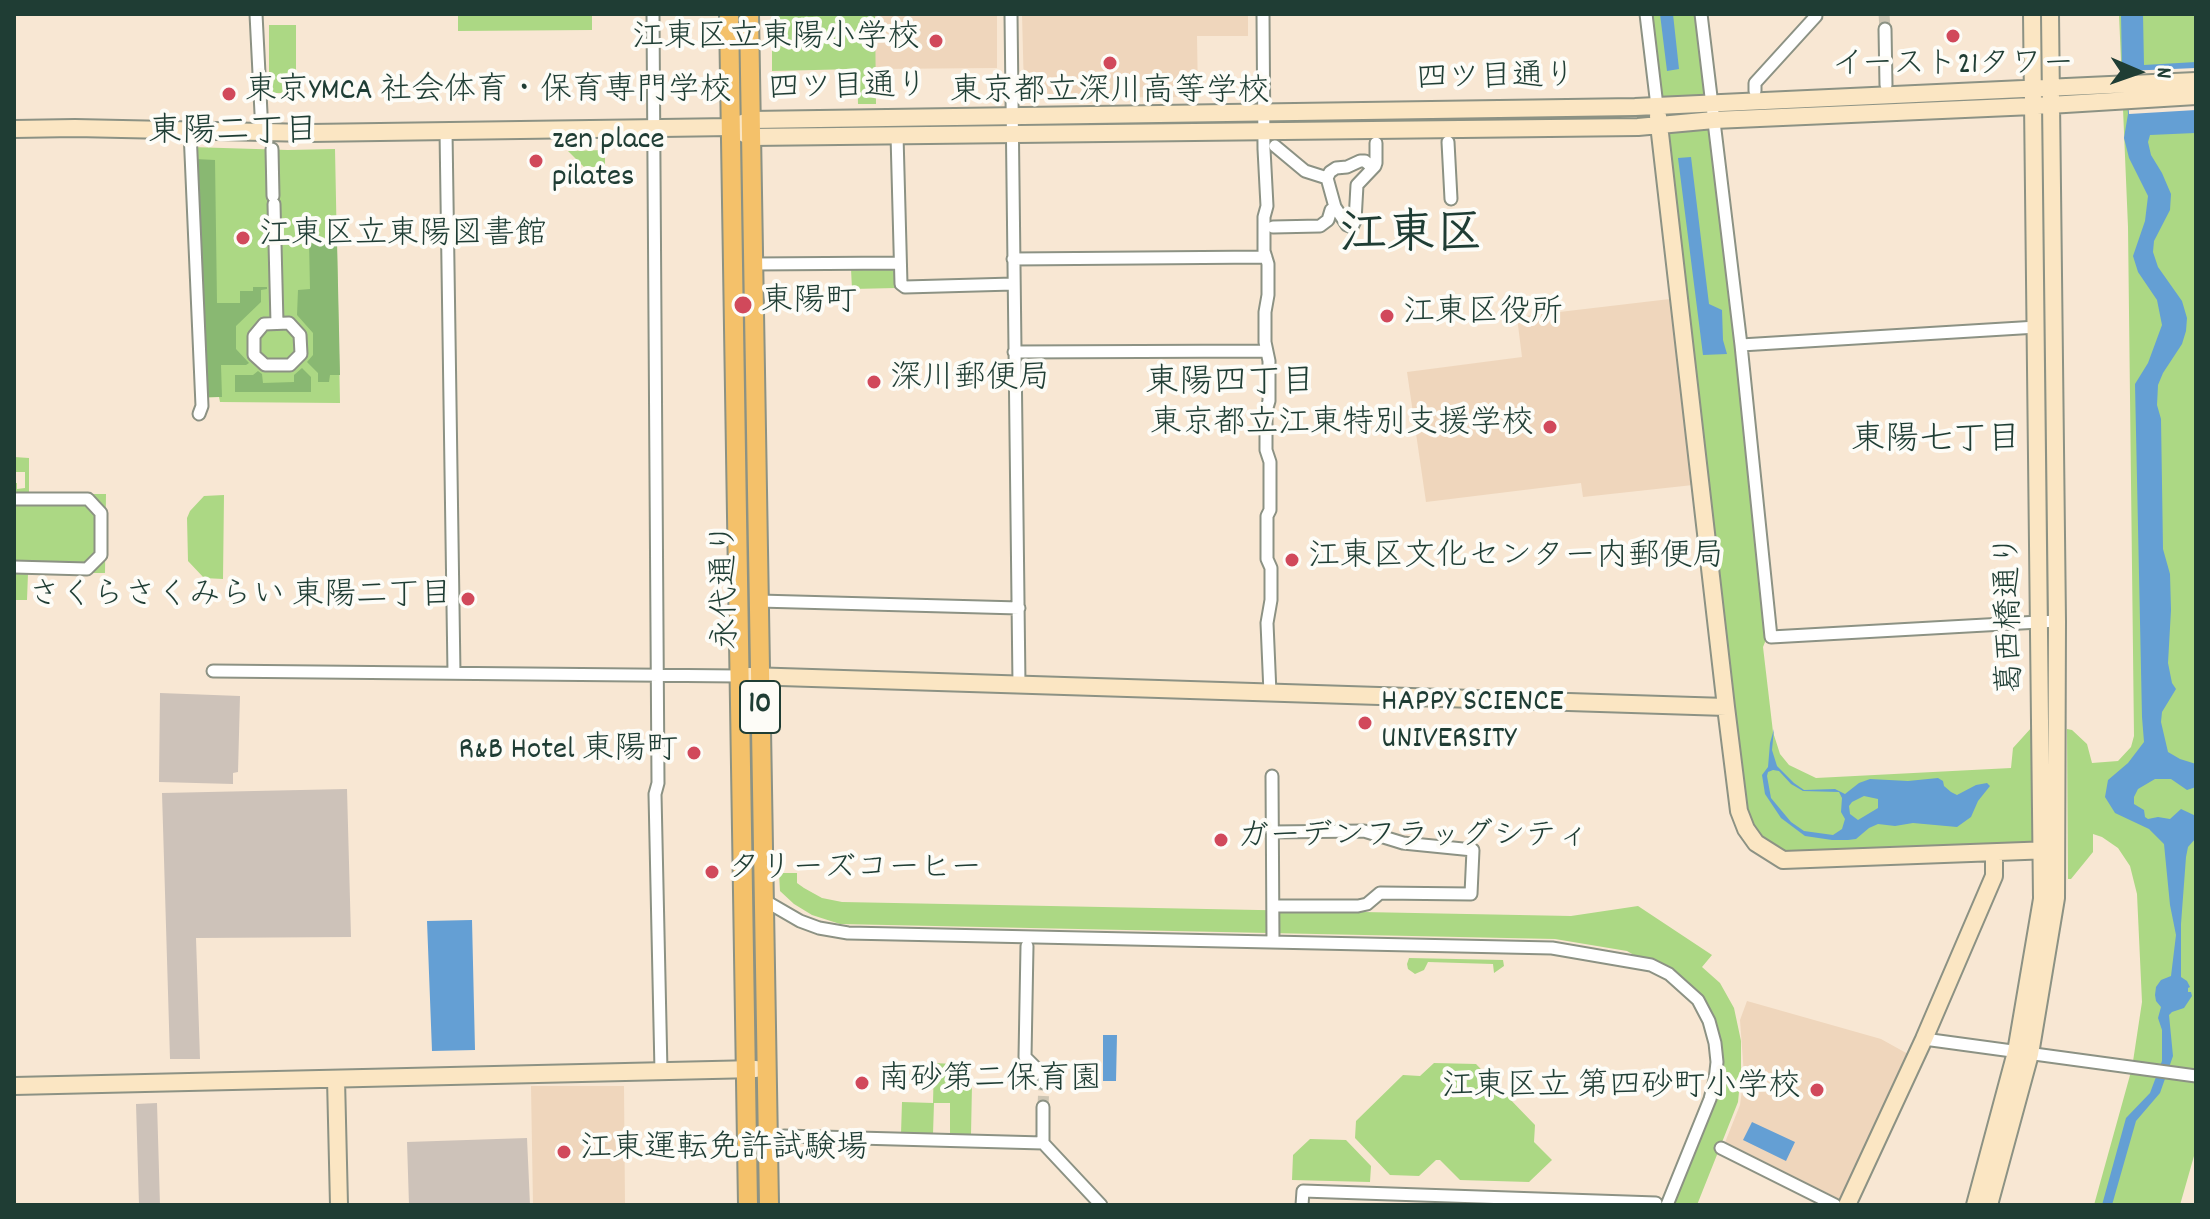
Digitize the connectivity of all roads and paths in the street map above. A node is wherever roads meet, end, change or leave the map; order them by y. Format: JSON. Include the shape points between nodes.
{"nodes":[{"id":1,"x":256,"y":14,"type":"edge"},
{"id":2,"x":653,"y":14,"type":"edge"},
{"id":3,"x":729,"y":14,"type":"edge"},
{"id":4,"x":749,"y":14,"type":"edge"},
{"id":5,"x":1011,"y":14,"type":"edge"},
{"id":6,"x":1263,"y":14,"type":"edge"},
{"id":7,"x":1646,"y":14,"type":"edge"},
{"id":8,"x":1701,"y":14,"type":"edge"},
{"id":9,"x":2032,"y":14,"type":"edge"},
{"id":10,"x":2050,"y":14,"type":"edge"},
{"id":11,"x":1816,"y":16,"type":"edge"},
{"id":12,"x":1885,"y":29,"type":"tunnel mouth"},
{"id":13,"x":2196,"y":81,"type":"edge"},
{"id":14,"x":1886,"y":85,"type":"dead end"},
{"id":15,"x":2051,"y":87,"type":"junction"},
{"id":16,"x":2033,"y":88,"type":"junction"},
{"id":17,"x":1755,"y":91,"type":"dead end"},
{"id":18,"x":2121,"y":92,"type":"junction"},
{"id":19,"x":2196,"y":96,"type":"edge"},
{"id":20,"x":2051,"y":105,"type":"junction"},
{"id":21,"x":1659,"y":106,"type":"junction"},
{"id":22,"x":2033,"y":106,"type":"junction"},
{"id":23,"x":1264,"y":112,"type":"junction"},
{"id":24,"x":1710,"y":112,"type":"junction"},
{"id":25,"x":1012,"y":116,"type":"junction"},
{"id":26,"x":1662,"y":125,"type":"junction"},
{"id":27,"x":655,"y":127,"type":"junction"},
{"id":28,"x":731,"y":127,"type":"junction"},
{"id":29,"x":751,"y":128,"type":"junction"},
{"id":30,"x":20,"y":129,"type":"edge"},
{"id":31,"x":190,"y":131,"type":"junction"},
{"id":32,"x":446,"y":131,"type":"junction"},
{"id":33,"x":1264,"y":131,"type":"junction"},
{"id":34,"x":262,"y":133,"type":"junction"},
{"id":35,"x":1012,"y":133,"type":"junction"},
{"id":36,"x":897,"y":135,"type":"junction"},
{"id":37,"x":1448,"y":142,"type":"dead end"},
{"id":38,"x":1376,"y":143,"type":"dead end"},
{"id":39,"x":1275,"y":146,"type":"dead end"},
{"id":40,"x":272,"y":149,"type":"dead end"},
{"id":41,"x":1373,"y":168,"type":"junction"},
{"id":42,"x":1327,"y":178,"type":"junction"},
{"id":43,"x":1451,"y":199,"type":"dead end"},
{"id":44,"x":1335,"y":207,"type":"junction"},
{"id":45,"x":1273,"y":227,"type":"dead end"},
{"id":46,"x":1266,"y":257,"type":"junction"},
{"id":47,"x":1013,"y":259,"type":"junction"},
{"id":48,"x":900,"y":263,"type":"junction"},
{"id":49,"x":753,"y":264,"type":"junction"},
{"id":50,"x":1013,"y":284,"type":"junction"},
{"id":51,"x":277,"y":323,"type":"junction"},
{"id":52,"x":2037,"y":327,"type":"junction"},
{"id":53,"x":1741,"y":345,"type":"junction"},
{"id":54,"x":1267,"y":351,"type":"junction"},
{"id":55,"x":1014,"y":352,"type":"junction"},
{"id":56,"x":199,"y":414,"type":"dead end"},
{"id":57,"x":14,"y":499,"type":"edge"},
{"id":58,"x":14,"y":567,"type":"edge"},
{"id":59,"x":759,"y":601,"type":"junction"},
{"id":60,"x":1019,"y":608,"type":"junction"},
{"id":61,"x":2049,"y":621,"type":"junction"},
{"id":62,"x":213,"y":671,"type":"dead end"},
{"id":63,"x":454,"y":673,"type":"junction"},
{"id":64,"x":656,"y":674,"type":"junction"},
{"id":65,"x":739,"y":676,"type":"junction"},
{"id":66,"x":760,"y":676,"type":"junction"},
{"id":67,"x":1019,"y":684,"type":"junction"},
{"id":68,"x":1270,"y":693,"type":"junction"},
{"id":69,"x":1726,"y":707,"type":"junction"},
{"id":70,"x":1272,"y":776,"type":"dead end"},
{"id":71,"x":1272,"y":832,"type":"junction"},
{"id":72,"x":2050,"y":850,"type":"junction"},
{"id":73,"x":1994,"y":853,"type":"junction"},
{"id":74,"x":743,"y":887,"type":"junction"},
{"id":75,"x":762,"y":899,"type":"junction"},
{"id":76,"x":1273,"y":906,"type":"junction"},
{"id":77,"x":1273,"y":942,"type":"junction"},
{"id":78,"x":1027,"y":946,"type":"dead end"},
{"id":79,"x":1924,"y":1039,"type":"junction"},
{"id":80,"x":2023,"y":1053,"type":"junction"},
{"id":81,"x":766,"y":1068,"type":"junction"},
{"id":82,"x":746,"y":1069,"type":"junction"},
{"id":83,"x":661,"y":1071,"type":"junction"},
{"id":84,"x":2196,"y":1076,"type":"edge"},
{"id":85,"x":336,"y":1079,"type":"junction"},
{"id":86,"x":1044,"y":1083,"type":"tunnel mouth"},
{"id":87,"x":14,"y":1086,"type":"edge"},
{"id":88,"x":1043,"y":1107,"type":"tunnel mouth"},
{"id":89,"x":784,"y":1136,"type":"dead end"},
{"id":90,"x":1043,"y":1143,"type":"junction"},
{"id":91,"x":1721,"y":1148,"type":"dead end"},
{"id":92,"x":1662,"y":1204,"type":"edge"},
{"id":93,"x":339,"y":1205,"type":"edge"},
{"id":94,"x":748,"y":1205,"type":"edge"},
{"id":95,"x":769,"y":1205,"type":"edge"},
{"id":96,"x":1101,"y":1205,"type":"edge"},
{"id":97,"x":1302,"y":1205,"type":"edge"},
{"id":98,"x":1835,"y":1205,"type":"edge"},
{"id":99,"x":1847,"y":1205,"type":"edge"},
{"id":100,"x":1975,"y":1205,"type":"edge"},
{"id":101,"x":1989,"y":1205,"type":"edge"}],
"edges":[{"from":1,"to":34,"type":"street"},
{"from":2,"to":27,"type":"street"},
{"from":3,"to":28,"type":"main road","name":"永代通り","number":"10"},
{"from":4,"to":29,"type":"main road","name":"永代通り","number":"10"},
{"from":5,"to":25,"type":"street"},
{"from":6,"to":23,"type":"street"},
{"from":7,"to":21,"type":"street"},
{"from":8,"to":24,"type":"street"},
{"from":9,"to":16,"type":"main road","name":"葛西橋通り"},
{"from":10,"to":15,"type":"main road","name":"葛西橋通り"},
{"from":11,"to":17,"type":"street","via":[[1755,83]]},
{"from":12,"to":14,"type":"street"},
{"from":13,"to":18,"type":"main road","name":"四ツ目通り"},
{"from":15,"to":16,"type":"main road","name":"四ツ目通り"},
{"from":15,"to":18,"type":"main road","name":"四ツ目通り"},
{"from":15,"to":20,"type":"main road","name":"葛西橋通り"},
{"from":16,"to":22,"type":"main road","name":"葛西橋通り"},
{"from":16,"to":24,"type":"main road","name":"四ツ目通り"},
{"from":18,"to":19,"type":"main road","name":"四ツ目通り"},
{"from":18,"to":20,"type":"main road","name":"四ツ目通り"},
{"from":20,"to":22,"type":"main road","name":"四ツ目通り"},
{"from":20,"to":61,"type":"main road","name":"葛西橋通り"},
{"from":21,"to":23,"type":"main road","name":"四ツ目通り"},
{"from":21,"to":24,"type":"main road","name":"四ツ目通り"},
{"from":21,"to":26,"type":"main road"},
{"from":22,"to":24,"type":"main road","name":"四ツ目通り"},
{"from":22,"to":52,"type":"main road","name":"葛西橋通り"},
{"from":23,"to":25,"type":"main road","name":"四ツ目通り"},
{"from":23,"to":33,"type":"street"},
{"from":24,"to":26,"type":"main road","name":"四ツ目通り"},
{"from":24,"to":53,"type":"street"},
{"from":25,"to":29,"type":"main road","name":"四ツ目通り"},
{"from":25,"to":35,"type":"street"},
{"from":26,"to":33,"type":"main road","name":"四ツ目通り"},
{"from":26,"to":69,"type":"main road"},
{"from":27,"to":28,"type":"main road","name":"四ツ目通り"},
{"from":27,"to":32,"type":"main road","name":"四ツ目通り"},
{"from":27,"to":64,"type":"street"},
{"from":28,"to":29,"type":"main road","name":"四ツ目通り"},
{"from":28,"to":65,"type":"main road","name":"永代通り","number":"10"},
{"from":29,"to":36,"type":"main road","name":"四ツ目通り"},
{"from":29,"to":49,"type":"main road","name":"永代通り","number":"10"},
{"from":30,"to":31,"type":"main road","name":"四ツ目通り"},
{"from":31,"to":34,"type":"main road","name":"四ツ目通り"},
{"from":31,"to":56,"type":"street"},
{"from":32,"to":34,"type":"main road","name":"四ツ目通り"},
{"from":32,"to":63,"type":"street"},
{"from":33,"to":35,"type":"main road","name":"四ツ目通り"},
{"from":33,"to":46,"type":"street"},
{"from":35,"to":36,"type":"main road","name":"四ツ目通り"},
{"from":35,"to":47,"type":"street"},
{"from":36,"to":48,"type":"street"},
{"from":37,"to":43,"type":"street"},
{"from":38,"to":41,"type":"street"},
{"from":39,"to":42,"type":"street","via":[[1305,171]]},
{"from":40,"to":51,"type":"street"},
{"from":41,"to":42,"type":"street","via":[[1360,161],[1336,168]]},
{"from":41,"to":44,"type":"street","via":[[1357,185],[1352,227]]},
{"from":42,"to":44,"type":"street"},
{"from":44,"to":45,"type":"street","via":[[1320,226]]},
{"from":46,"to":47,"type":"street"},
{"from":46,"to":54,"type":"street"},
{"from":47,"to":50,"type":"street"},
{"from":48,"to":49,"type":"street"},
{"from":48,"to":50,"type":"street","via":[[905,287]]},
{"from":49,"to":59,"type":"main road","name":"永代通り","number":"10"},
{"from":50,"to":55,"type":"street"},
{"from":51,"to":51,"type":"street","via":[[264,324],[254,336],[256,362],[290,365],[299,360],[300,335],[289,323]]},
{"from":52,"to":53,"type":"street"},
{"from":52,"to":61,"type":"main road","name":"葛西橋通り"},
{"from":53,"to":61,"type":"street","via":[[1771,637]]},
{"from":54,"to":55,"type":"street"},
{"from":54,"to":68,"type":"street"},
{"from":55,"to":60,"type":"street"},
{"from":57,"to":58,"type":"street","via":[[88,499],[101,513],[101,555],[87,569]]},
{"from":59,"to":60,"type":"street"},
{"from":59,"to":66,"type":"main road","name":"永代通り","number":"10"},
{"from":60,"to":67,"type":"street"},
{"from":61,"to":72,"type":"main road","name":"葛西橋通り"},
{"from":62,"to":63,"type":"street"},
{"from":63,"to":64,"type":"street"},
{"from":64,"to":65,"type":"street"},
{"from":64,"to":83,"type":"street"},
{"from":65,"to":66,"type":"main road"},
{"from":65,"to":74,"type":"main road","name":"永代通り","number":"10"},
{"from":66,"to":67,"type":"main road"},
{"from":66,"to":75,"type":"main road","name":"永代通り","number":"10"},
{"from":67,"to":68,"type":"main road"},
{"from":68,"to":69,"type":"main road"},
{"from":69,"to":73,"type":"main road","via":[[1739,811],[1756,843],[1771,854],[1793,860]]},
{"from":70,"to":71,"type":"street"},
{"from":71,"to":76,"type":"street"},
{"from":71,"to":76,"type":"street","via":[[1364,831],[1403,843],[1473,850],[1471,894],[1380,893],[1358,906]]},
{"from":72,"to":73,"type":"main road"},
{"from":72,"to":80,"type":"main road","name":"葛西橋通り","via":[[2056,898]]},
{"from":73,"to":79,"type":"main road","via":[[1994,876]]},
{"from":74,"to":75,"type":"street"},
{"from":74,"to":82,"type":"main road","name":"永代通り","number":"10"},
{"from":75,"to":77,"type":"street","via":[[833,932]]},
{"from":75,"to":81,"type":"main road","name":"永代通り","number":"10"},
{"from":76,"to":77,"type":"street"},
{"from":77,"to":92,"type":"street","via":[[1552,948],[1651,965],[1669,974],[1698,1000],[1709,1021],[1717,1062],[1710,1099]]},
{"from":78,"to":86,"type":"street","via":[[1025,1057],[1044,1076]]},
{"from":79,"to":80,"type":"street"},
{"from":79,"to":99,"type":"main road"},
{"from":80,"to":84,"type":"street"},
{"from":80,"to":100,"type":"main road","name":"葛西橋通り"},
{"from":80,"to":101,"type":"main road","name":"葛西橋通り"},
{"from":81,"to":82,"type":"main road"},
{"from":81,"to":95,"type":"main road","name":"永代通り","number":"10"},
{"from":82,"to":83,"type":"main road"},
{"from":82,"to":94,"type":"main road","name":"永代通り","number":"10"},
{"from":83,"to":85,"type":"main road"},
{"from":85,"to":87,"type":"main road"},
{"from":85,"to":93,"type":"main road"},
{"from":88,"to":90,"type":"street"},
{"from":89,"to":90,"type":"street"},
{"from":90,"to":96,"type":"street"},
{"from":91,"to":98,"type":"street"},
{"from":92,"to":97,"type":"street","via":[[1303,1191]]}]}
